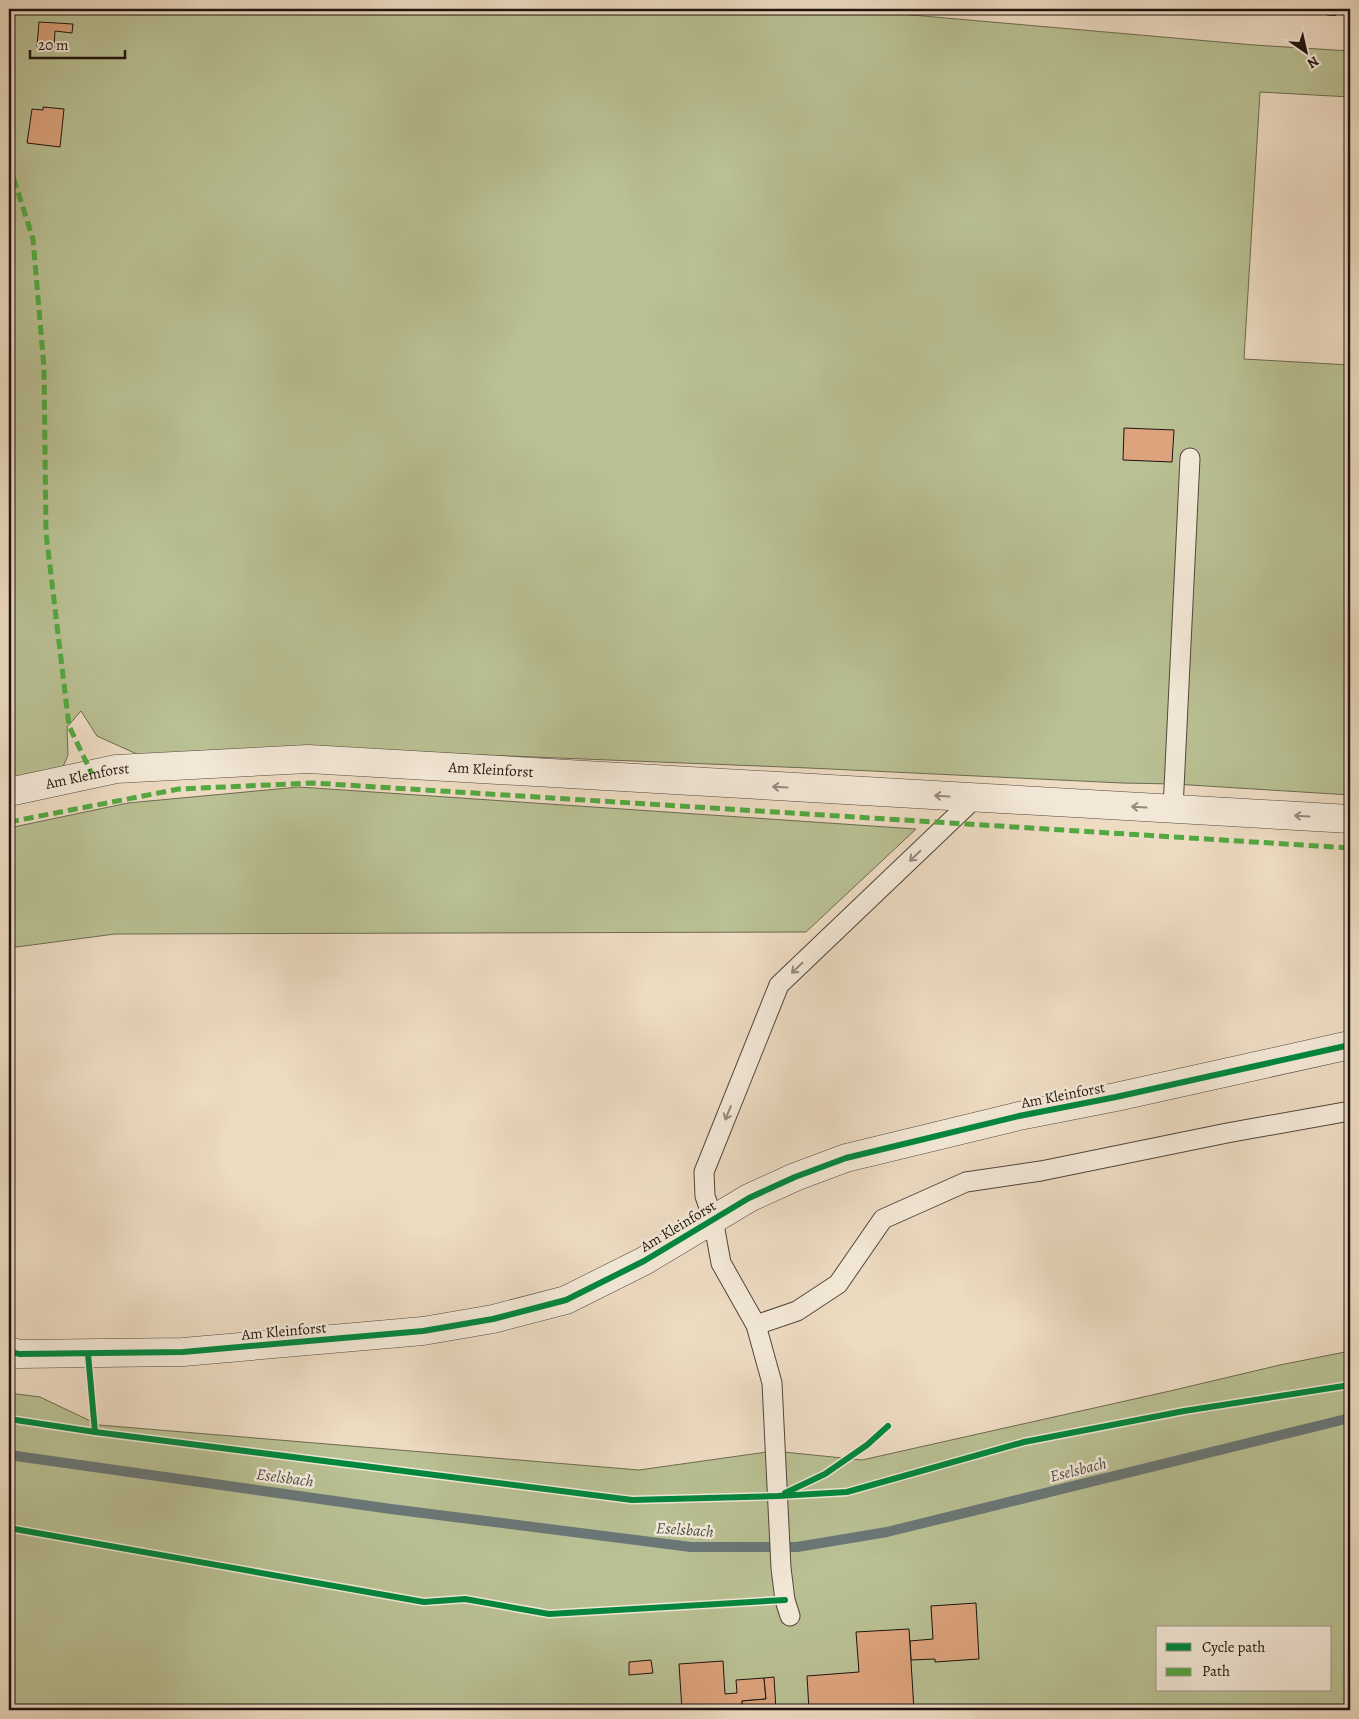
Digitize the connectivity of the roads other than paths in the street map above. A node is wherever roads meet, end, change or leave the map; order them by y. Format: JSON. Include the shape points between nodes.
{"nodes":[{"id":1,"x":1190,"y":458,"type":"dead end"},
{"id":2,"x":9,"y":792,"type":"edge"},
{"id":3,"x":975,"y":798,"type":"junction"},
{"id":4,"x":1173,"y":809,"type":"junction"},
{"id":5,"x":1350,"y":819,"type":"edge"},
{"id":6,"x":1350,"y":1046,"type":"edge"},
{"id":7,"x":1350,"y":1111,"type":"edge"},
{"id":8,"x":713,"y":1219,"type":"junction"},
{"id":9,"x":756,"y":1325,"type":"junction"},
{"id":10,"x":9,"y":1351,"type":"edge"},
{"id":11,"x":790,"y":1616,"type":"dead end"}],
"edges":[{"from":1,"to":4,"type":"lane"},
{"from":3,"to":2,"type":"street","name":"Am Kleinforst","one_way":true,"via":[[308,759],[116,769]]},
{"from":4,"to":3,"type":"street","name":"Am Kleinforst","one_way":true},
{"from":3,"to":8,"type":"lane","name":"Am Kleinforst","one_way":true,"via":[[779,985],[704,1172],[705,1196]]},
{"from":5,"to":4,"type":"street","name":"Am Kleinforst","one_way":true},
{"from":6,"to":8,"type":"street","name":"Am Kleinforst","via":[[1019,1116],[846,1158],[786,1181]]},
{"from":7,"to":9,"type":"lane","via":[[1218,1134],[1041,1171],[966,1182],[883,1218],[838,1284],[797,1312]]},
{"from":8,"to":9,"type":"lane","name":"Am Kleinforst","via":[[721,1263]]},
{"from":8,"to":10,"type":"street","name":"Am Kleinforst","via":[[644,1261],[566,1300],[493,1320],[423,1332],[182,1352],[19,1354]]},
{"from":9,"to":11,"type":"lane","name":"Am Kleinforst","via":[[772,1383],[781,1568]]}]}
